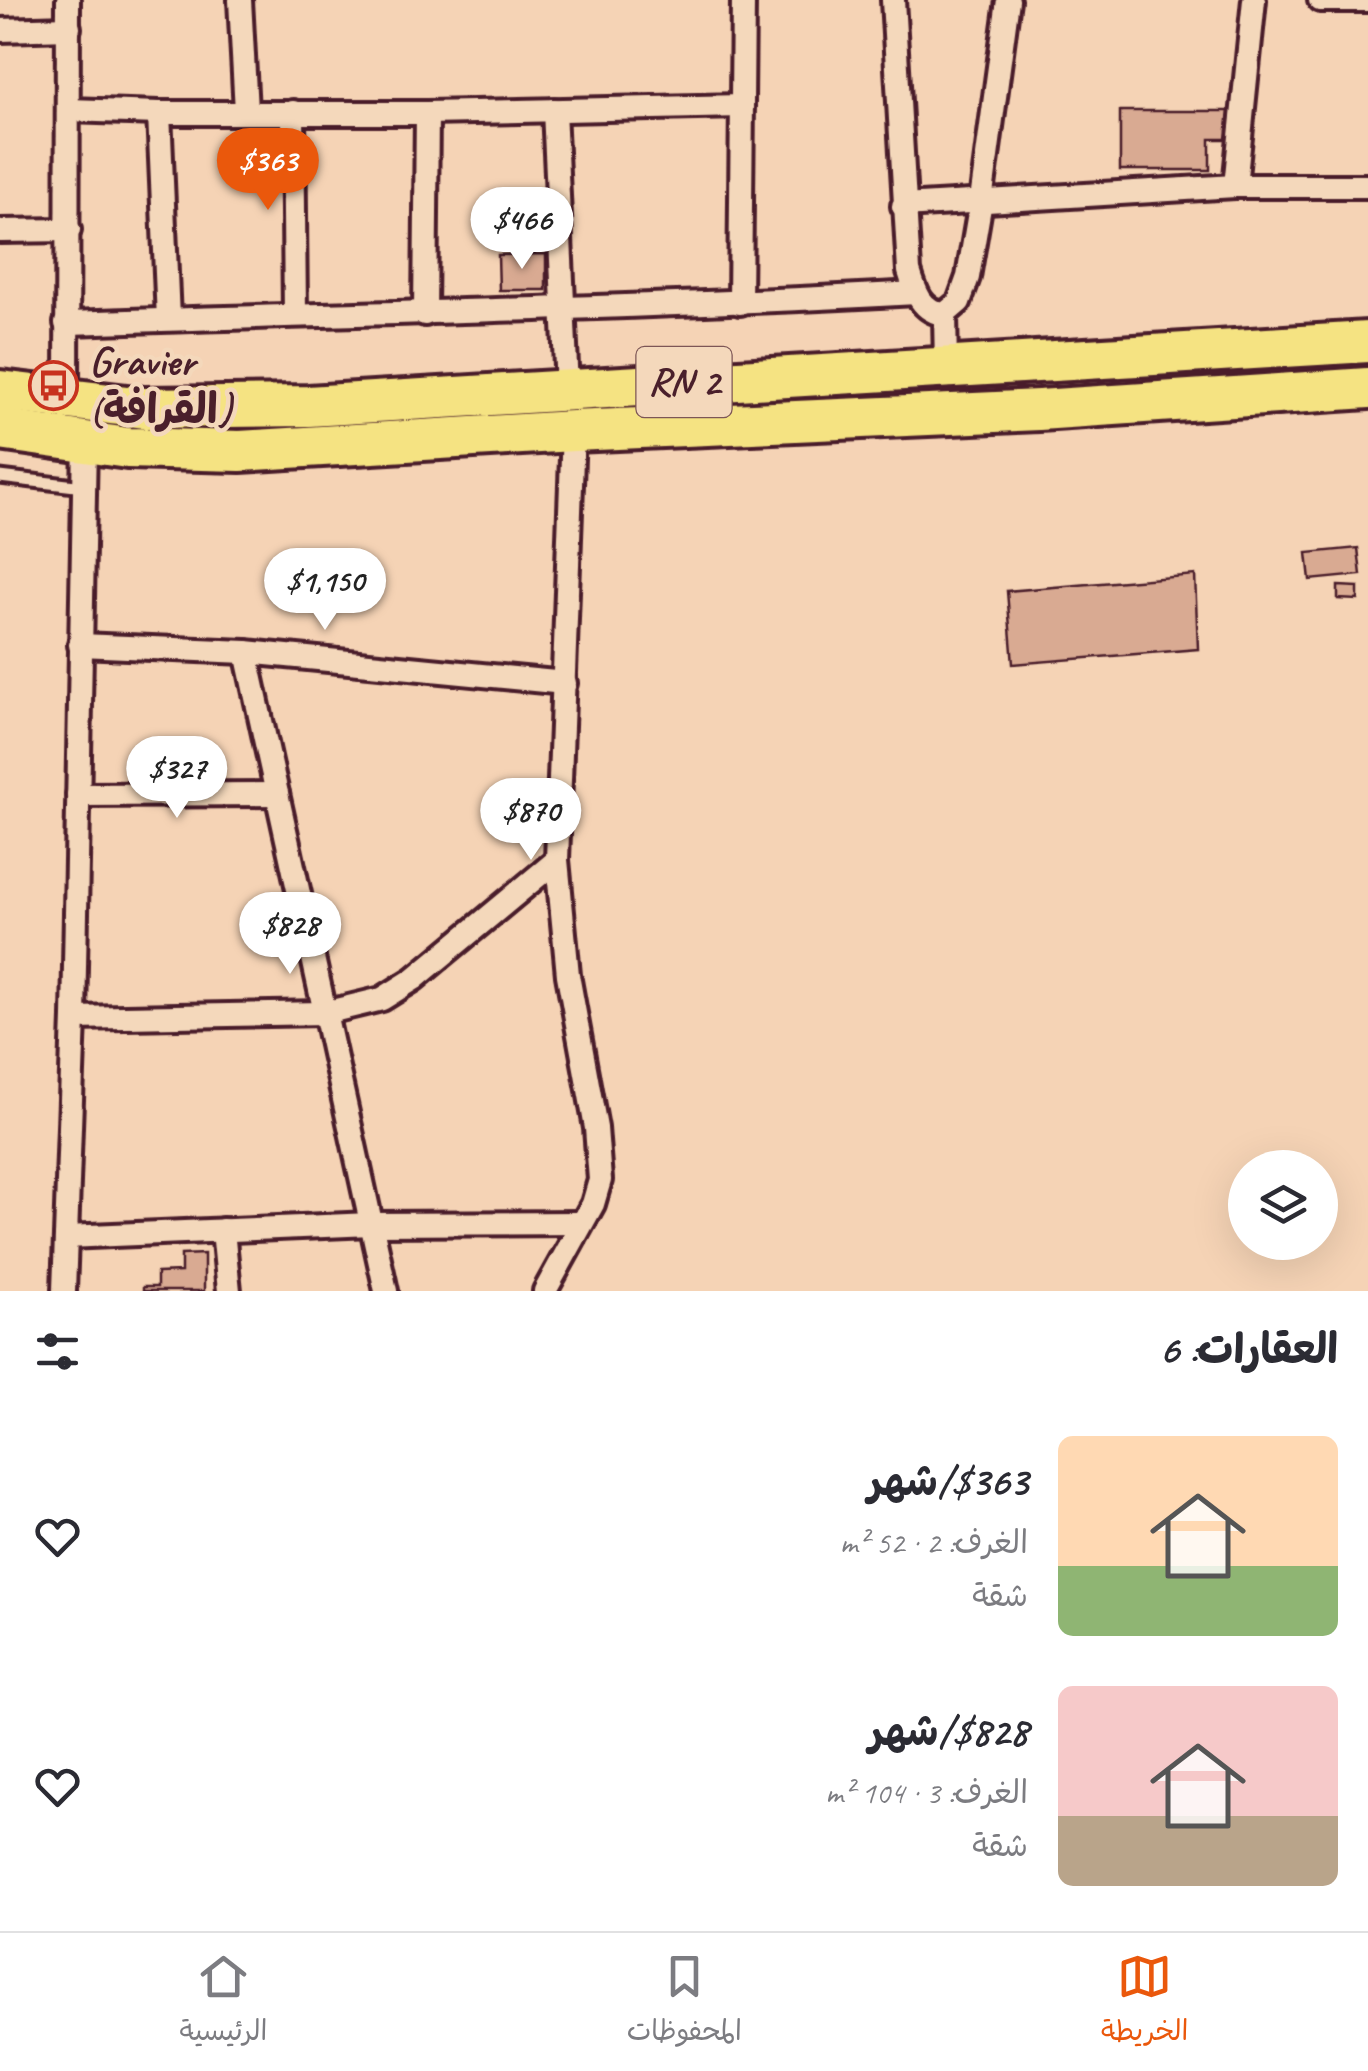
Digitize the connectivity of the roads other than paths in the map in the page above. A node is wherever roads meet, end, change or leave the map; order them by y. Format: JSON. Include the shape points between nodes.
{"nodes":[{"id":1,"x":68,"y":0,"type":"edge"},
{"id":2,"x":240,"y":0,"type":"edge"},
{"id":3,"x":743,"y":0,"type":"edge"},
{"id":4,"x":894,"y":0,"type":"edge"},
{"id":5,"x":1008,"y":0,"type":"edge"},
{"id":6,"x":1254,"y":0,"type":"edge"},
{"id":7,"x":1320,"y":0,"type":"edge"},
{"id":8,"x":1368,"y":0,"type":"edge"},
{"id":9,"x":69,"y":28,"type":"junction"},
{"id":10,"x":0,"y":30,"type":"edge"},
{"id":11,"x":742,"y":106,"type":"junction"},
{"id":12,"x":68,"y":110,"type":"junction"},
{"id":13,"x":554,"y":110,"type":"junction"},
{"id":14,"x":246,"y":112,"type":"junction"},
{"id":15,"x":293,"y":112,"type":"junction"},
{"id":16,"x":159,"y":113,"type":"junction"},
{"id":17,"x":427,"y":113,"type":"junction"},
{"id":18,"x":1235,"y":186,"type":"junction"},
{"id":19,"x":1368,"y":186,"type":"edge"},
{"id":20,"x":982,"y":202,"type":"junction"},
{"id":21,"x":904,"y":206,"type":"junction"},
{"id":22,"x":69,"y":230,"type":"junction"},
{"id":23,"x":0,"y":231,"type":"edge"},
{"id":24,"x":916,"y":293,"type":"junction"},
{"id":25,"x":740,"y":303,"type":"junction"},
{"id":26,"x":563,"y":308,"type":"junction"},
{"id":27,"x":295,"y":314,"type":"junction"},
{"id":28,"x":425,"y":314,"type":"junction"},
{"id":29,"x":945,"y":314,"type":"junction"},
{"id":30,"x":168,"y":319,"type":"junction"},
{"id":31,"x":66,"y":323,"type":"junction"},
{"id":32,"x":1368,"y":342,"type":"edge"},
{"id":33,"x":946,"y":367,"type":"junction"},
{"id":34,"x":567,"y":388,"type":"junction"},
{"id":35,"x":1368,"y":388,"type":"edge"},
{"id":36,"x":0,"y":391,"type":"edge"},
{"id":37,"x":67,"y":401,"type":"junction"},
{"id":38,"x":0,"y":430,"type":"edge"},
{"id":39,"x":573,"y":431,"type":"junction"},
{"id":40,"x":85,"y":442,"type":"junction"},
{"id":41,"x":0,"y":477,"type":"edge"},
{"id":42,"x":84,"y":487,"type":"junction"},
{"id":43,"x":80,"y":645,"type":"junction"},
{"id":44,"x":246,"y":652,"type":"junction"},
{"id":45,"x":565,"y":683,"type":"junction"},
{"id":46,"x":277,"y":794,"type":"junction"},
{"id":47,"x":78,"y":795,"type":"junction"},
{"id":48,"x":557,"y":860,"type":"junction"},
{"id":49,"x":324,"y":1013,"type":"junction"},
{"id":50,"x":74,"y":1018,"type":"junction"},
{"id":51,"x":581,"y":1222,"type":"junction"},
{"id":52,"x":371,"y":1224,"type":"junction"},
{"id":53,"x":224,"y":1230,"type":"junction"},
{"id":54,"x":66,"y":1237,"type":"junction"},
{"id":55,"x":64,"y":1291,"type":"edge"},
{"id":56,"x":228,"y":1291,"type":"edge"},
{"id":57,"x":386,"y":1291,"type":"edge"},
{"id":58,"x":545,"y":1291,"type":"edge"}],
"edges":[{"from":1,"to":9,"type":"street"},
{"from":2,"to":14,"type":"street"},
{"from":3,"to":11,"type":"street"},
{"from":4,"to":21,"type":"street"},
{"from":5,"to":20,"type":"street"},
{"from":6,"to":18,"type":"street"},
{"from":7,"to":8,"type":"street"},
{"from":9,"to":10,"type":"street"},
{"from":9,"to":12,"type":"street"},
{"from":11,"to":13,"type":"street"},
{"from":11,"to":25,"type":"street"},
{"from":12,"to":16,"type":"street"},
{"from":12,"to":22,"type":"street"},
{"from":13,"to":17,"type":"street"},
{"from":13,"to":26,"type":"street"},
{"from":14,"to":15,"type":"street"},
{"from":14,"to":16,"type":"street"},
{"from":15,"to":17,"type":"street"},
{"from":15,"to":27,"type":"street"},
{"from":16,"to":30,"type":"street"},
{"from":17,"to":28,"type":"street"},
{"from":18,"to":19,"type":"street"},
{"from":18,"to":20,"type":"street"},
{"from":20,"to":21,"type":"street"},
{"from":20,"to":29,"type":"street","via":[[964,290]]},
{"from":21,"to":24,"type":"street"},
{"from":22,"to":23,"type":"street"},
{"from":22,"to":31,"type":"street"},
{"from":24,"to":25,"type":"street"},
{"from":24,"to":29,"type":"street","via":[[934,314]]},
{"from":25,"to":26,"type":"street"},
{"from":26,"to":28,"type":"street"},
{"from":26,"to":34,"type":"street"},
{"from":27,"to":28,"type":"street"},
{"from":27,"to":30,"type":"street"},
{"from":29,"to":33,"type":"street"},
{"from":30,"to":31,"type":"street"},
{"from":31,"to":37,"type":"street"},
{"from":32,"to":33,"type":"highway","number":"RN 2"},
{"from":33,"to":34,"type":"highway","number":"RN 2"},
{"from":34,"to":37,"type":"highway","number":"RN 2","via":[[308,406],[144,408]]},
{"from":35,"to":39,"type":"highway","number":"RN 2"},
{"from":36,"to":37,"type":"highway","number":"RN 2"},
{"from":38,"to":40,"type":"highway","number":"RN 2"},
{"from":39,"to":40,"type":"highway","number":"RN 2","via":[[240,451]]},
{"from":39,"to":45,"type":"street"},
{"from":40,"to":42,"type":"street"},
{"from":41,"to":42,"type":"lane"},
{"from":42,"to":43,"type":"street"},
{"from":43,"to":44,"type":"street"},
{"from":43,"to":47,"type":"street"},
{"from":44,"to":45,"type":"street"},
{"from":44,"to":46,"type":"street"},
{"from":45,"to":48,"type":"street"},
{"from":46,"to":47,"type":"street"},
{"from":46,"to":49,"type":"street"},
{"from":47,"to":50,"type":"street"},
{"from":48,"to":49,"type":"street","via":[[414,979],[382,999]]},
{"from":48,"to":51,"type":"street","via":[[568,975],[600,1157],[600,1180]]},
{"from":49,"to":50,"type":"street"},
{"from":49,"to":52,"type":"street"},
{"from":50,"to":54,"type":"street"},
{"from":51,"to":52,"type":"street"},
{"from":51,"to":58,"type":"street"},
{"from":52,"to":53,"type":"street"},
{"from":52,"to":57,"type":"street"},
{"from":53,"to":54,"type":"street"},
{"from":53,"to":56,"type":"street"},
{"from":54,"to":55,"type":"street"}]}
